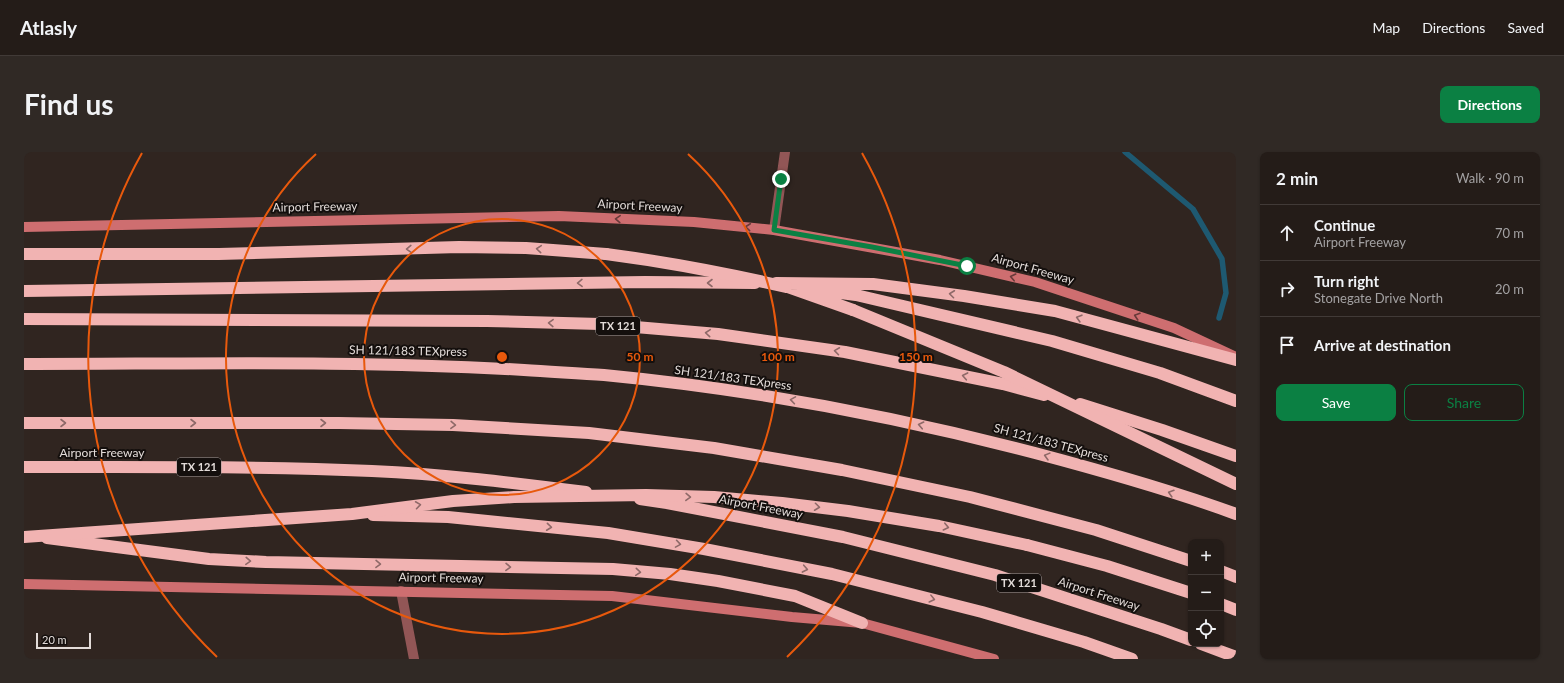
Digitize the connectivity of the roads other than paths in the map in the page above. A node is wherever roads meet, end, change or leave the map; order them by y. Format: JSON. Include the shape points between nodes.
{"nodes":[{"id":1,"x":785,"y":152,"type":"edge"},
{"id":2,"x":24,"y":227,"type":"edge"},
{"id":3,"x":774,"y":230,"type":"junction"},
{"id":4,"x":24,"y":254,"type":"edge"},
{"id":5,"x":786,"y":286,"type":"junction"},
{"id":6,"x":24,"y":291,"type":"edge"},
{"id":7,"x":24,"y":319,"type":"edge"},
{"id":8,"x":1236,"y":356,"type":"edge"},
{"id":9,"x":1236,"y":360,"type":"edge"},
{"id":10,"x":24,"y":364,"type":"edge"},
{"id":11,"x":1236,"y":401,"type":"edge"},
{"id":12,"x":24,"y":423,"type":"edge"},
{"id":13,"x":1236,"y":456,"type":"edge"},
{"id":14,"x":24,"y":467,"type":"edge"},
{"id":15,"x":1236,"y":484,"type":"edge"},
{"id":16,"x":352,"y":514,"type":"junction"},
{"id":17,"x":1236,"y":514,"type":"edge"},
{"id":18,"x":24,"y":536,"type":"edge"},
{"id":19,"x":1188,"y":560,"type":"edge"},
{"id":20,"x":1224,"y":572,"type":"edge"},
{"id":21,"x":1236,"y":577,"type":"edge"},
{"id":22,"x":24,"y":584,"type":"edge"},
{"id":23,"x":401,"y":591,"type":"junction"},
{"id":24,"x":1188,"y":592,"type":"edge"},
{"id":25,"x":1224,"y":605,"type":"edge"},
{"id":26,"x":1236,"y":610,"type":"edge"},
{"id":27,"x":862,"y":622,"type":"junction"},
{"id":28,"x":1188,"y":639,"type":"edge"},
{"id":29,"x":1208,"y":647,"type":"edge"},
{"id":30,"x":1236,"y":658,"type":"edge"},
{"id":31,"x":414,"y":659,"type":"edge"},
{"id":32,"x":994,"y":659,"type":"edge"},
{"id":33,"x":1132,"y":659,"type":"edge"}],
"edges":[{"from":1,"to":3,"type":"street"},
{"from":3,"to":2,"type":"main road","name":"Airport Freeway","one_way":true,"via":[[694,222],[559,216]]},
{"from":8,"to":3,"type":"main road","name":"Airport Freeway","one_way":true,"via":[[1174,328],[1035,282],[940,260]]},
{"from":5,"to":4,"type":"highway","one_way":true,"bridge":true,"via":[[676,264],[606,254],[526,248],[466,247],[219,254]]},
{"from":5,"to":11,"type":"highway","via":[[856,295],[1052,341],[1160,373]]},
{"from":5,"to":15,"type":"highway","bridge":true,"via":[[1004,372]]},
{"from":9,"to":6,"type":"highway","one_way":true,"via":[[1055,311],[873,284],[645,282]]},
{"from":13,"to":7,"type":"highway","number":"TX 121","one_way":true,"via":[[1076,403],[1003,384],[845,352],[718,334],[600,324],[487,321]]},
{"from":17,"to":10,"type":"highway","name":"SH 121/183 TEXpress","one_way":true,"via":[[1092,468],[965,434],[835,407],[703,386],[603,375],[471,367],[338,364]]},
{"from":12,"to":19,"type":"highway","one_way":true,"via":[[454,425],[589,433],[714,448],[842,470],[985,501],[1096,530]]},
{"from":14,"to":28,"type":"highway","name":"Airport Freeway","number":"TX 121","via":[[235,466],[373,471],[510,482],[667,503],[843,536],[987,573]]},
{"from":16,"to":18,"type":"highway","bridge":true},
{"from":16,"to":24,"type":"highway","one_way":true,"bridge":true,"via":[[453,501],[588,495],[714,497],[782,503],[939,526],[1027,545],[1107,566]]},
{"from":16,"to":33,"type":"highway","one_way":true,"bridge":true,"via":[[448,517],[510,523],[608,533],[704,549],[832,574],[982,612]]},
{"from":18,"to":27,"type":"highway","one_way":true,"via":[[209,559],[613,569],[670,574],[795,596]]},
{"from":20,"to":21,"type":"highway"},
{"from":22,"to":23,"type":"main road","name":"Airport Freeway"},
{"from":23,"to":27,"type":"main road","name":"Airport Freeway","via":[[612,596],[792,617]]},
{"from":23,"to":31,"type":"street"},
{"from":25,"to":26,"type":"highway"},
{"from":27,"to":32,"type":"main road","name":"Airport Freeway"},
{"from":29,"to":30,"type":"highway"}]}
